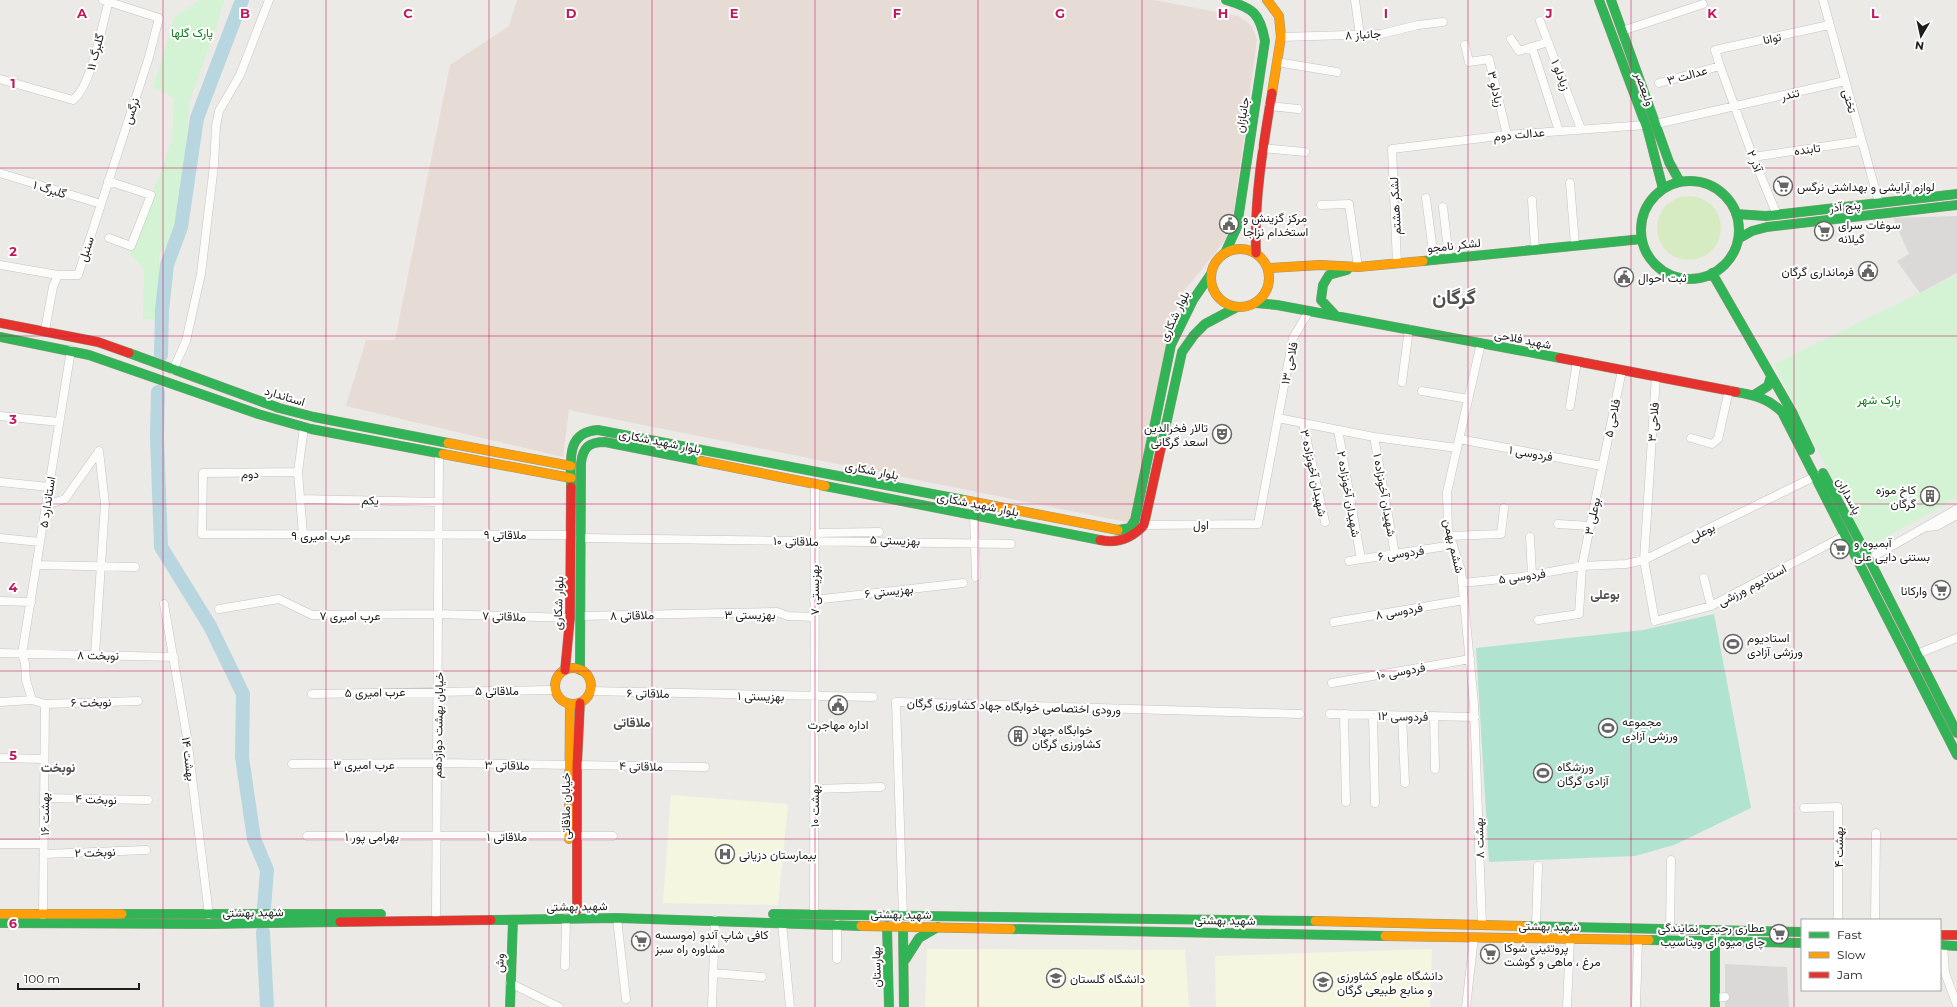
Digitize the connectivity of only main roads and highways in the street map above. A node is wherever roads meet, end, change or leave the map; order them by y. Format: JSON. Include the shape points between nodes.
{"nodes":[{"id":1,"x":1226,"y":0,"type":"edge"},
{"id":2,"x":1599,"y":0,"type":"edge"},
{"id":3,"x":1610,"y":0,"type":"edge"},
{"id":4,"x":1269,"y":1,"type":"edge"},
{"id":5,"x":1680,"y":182,"type":"junction"},
{"id":6,"x":1243,"y":189,"type":"junction"},
{"id":7,"x":1663,"y":189,"type":"junction"},
{"id":8,"x":1258,"y":192,"type":"junction"},
{"id":9,"x":1957,"y":194,"type":"edge"},
{"id":10,"x":1957,"y":205,"type":"edge"},
{"id":11,"x":1736,"y":214,"type":"junction"},
{"id":12,"x":1637,"y":239,"type":"junction"},
{"id":13,"x":1738,"y":239,"type":"junction"},
{"id":14,"x":1225,"y":253,"type":"junction"},
{"id":15,"x":1256,"y":253,"type":"junction"},
{"id":16,"x":1358,"y":267,"type":"junction"},
{"id":17,"x":1268,"y":268,"type":"junction"},
{"id":18,"x":1211,"y":274,"type":"junction"},
{"id":19,"x":1713,"y":276,"type":"junction"},
{"id":20,"x":1255,"y":303,"type":"junction"},
{"id":21,"x":1237,"y":307,"type":"junction"},
{"id":22,"x":1336,"y":316,"type":"junction"},
{"id":23,"x":0,"y":323,"type":"edge"},
{"id":24,"x":0,"y":337,"type":"edge"},
{"id":25,"x":1771,"y":376,"type":"junction"},
{"id":26,"x":1754,"y":395,"type":"junction"},
{"id":27,"x":1782,"y":412,"type":"joint"},
{"id":28,"x":554,"y":462,"type":"junction"},
{"id":29,"x":571,"y":466,"type":"junction"},
{"id":30,"x":581,"y":474,"type":"joint"},
{"id":31,"x":552,"y":475,"type":"junction"},
{"id":32,"x":571,"y":478,"type":"junction"},
{"id":33,"x":961,"y":500,"type":"junction"},
{"id":34,"x":958,"y":512,"type":"junction"},
{"id":35,"x":575,"y":617,"type":"junction"},
{"id":36,"x":566,"y":670,"type":"junction"},
{"id":37,"x":580,"y":670,"type":"junction"},
{"id":38,"x":580,"y":703,"type":"junction"},
{"id":39,"x":570,"y":704,"type":"junction"},
{"id":40,"x":1957,"y":733,"type":"edge"},
{"id":41,"x":1957,"y":755,"type":"edge"},
{"id":42,"x":572,"y":766,"type":"junction"},
{"id":43,"x":0,"y":914,"type":"edge"},
{"id":44,"x":572,"y":915,"type":"junction"},
{"id":45,"x":903,"y":917,"type":"junction"},
{"id":46,"x":513,"y":920,"type":"junction"},
{"id":47,"x":887,"y":921,"type":"junction"},
{"id":48,"x":1292,"y":921,"type":"junction"},
{"id":49,"x":0,"y":923,"type":"edge"},
{"id":50,"x":903,"y":927,"type":"junction"},
{"id":51,"x":938,"y":927,"type":"junction"},
{"id":52,"x":1797,"y":931,"type":"edge"},
{"id":53,"x":1292,"y":933,"type":"junction"},
{"id":54,"x":1943,"y":935,"type":"edge"},
{"id":55,"x":1957,"y":935,"type":"edge"},
{"id":56,"x":1715,"y":941,"type":"junction"},
{"id":57,"x":1797,"y":943,"type":"edge"},
{"id":58,"x":1943,"y":945,"type":"edge"},
{"id":59,"x":1957,"y":946,"type":"edge"},
{"id":60,"x":903,"y":963,"type":"junction"},
{"id":61,"x":1715,"y":1003,"type":"edge"},
{"id":62,"x":510,"y":1007,"type":"edge"},
{"id":63,"x":888,"y":1007,"type":"edge"},
{"id":64,"x":904,"y":1007,"type":"edge"}],
"edges":[{"from":1,"to":6,"type":"main road","name":"جانبازان","via":[[1246,6],[1256,13],[1262,22],[1265,41]]},
{"from":2,"to":7,"type":"main road","name":"ولیعصر","via":[[1646,125]]},
{"from":3,"to":5,"type":"main road","name":"ولیعصر","via":[[1669,162]]},
{"from":4,"to":8,"type":"main road","name":"جانبازان","via":[[1279,16],[1281,37],[1262,148]]},
{"from":5,"to":7,"type":"main road"},
{"from":5,"to":11,"type":"main road","via":[[1696,181],[1718,190],[1729,200]]},
{"from":6,"to":8,"type":"main road"},
{"from":6,"to":14,"type":"main road","name":"جانبازان","via":[[1237,227]]},
{"from":7,"to":12,"type":"main road","via":[[1653,197],[1644,214]]},
{"from":8,"to":15,"type":"main road","name":"جانبازان","via":[[1254,228]]},
{"from":9,"to":11,"type":"main road","name":"پنج آذر","via":[[1766,216]]},
{"from":10,"to":13,"type":"main road","name":"پنج آذر","via":[[1767,227],[1752,231]]},
{"from":11,"to":13,"type":"main road"},
{"from":12,"to":16,"type":"main road","name":"لشکر نامجو"},
{"from":12,"to":19,"type":"main road","via":[[1664,272],[1688,279]]},
{"from":13,"to":19,"type":"main road","via":[[1733,253]]},
{"from":14,"to":15,"type":"main road","via":[[1239,249]]},
{"from":14,"to":18,"type":"main road","via":[[1216,262]]},
{"from":15,"to":17,"type":"main road"},
{"from":16,"to":17,"type":"main road","name":"لشکر نامجو","via":[[1320,265]]},
{"from":16,"to":22,"type":"main road","via":[[1329,275],[1323,285],[1321,300]]},
{"from":17,"to":20,"type":"main road","via":[[1267,289]]},
{"from":18,"to":21,"type":"main road","via":[[1211,284],[1218,297]]},
{"from":18,"to":33,"type":"main road","name":"بلوار شکاری","via":[[1193,300],[1171,345],[1135,520],[1130,528],[1121,531],[1107,529]]},
{"from":19,"to":25,"type":"main road","name":"پاسداران"},
{"from":20,"to":21,"type":"main road"},
{"from":20,"to":22,"type":"main road","name":"شهید فلاحی"},
{"from":21,"to":34,"type":"main road","name":"بلوار شهید شکاری","via":[[1208,321],[1193,335],[1182,352],[1144,525],[1135,536],[1122,541],[1105,541]]},
{"from":22,"to":26,"type":"main road","name":"شهید فلاحی"},
{"from":23,"to":28,"type":"main road","name":"استاندارد","via":[[98,342],[279,408],[314,417]]},
{"from":24,"to":31,"type":"main road","name":"استاندارد","via":[[71,350],[101,359],[276,420],[439,455]]},
{"from":25,"to":26,"type":"main road","via":[[1768,386]]},
{"from":25,"to":40,"type":"main road","name":"پاسداران","via":[[1869,559]]},
{"from":26,"to":27,"type":"main road","name":"شهید فلاحی","via":[[1772,402]]},
{"from":27,"to":41,"type":"main road","name":"پاسداران"},
{"from":28,"to":29,"type":"main road","name":"استاندارد"},
{"from":28,"to":31,"type":"main road"},
{"from":29,"to":32,"type":"main road","name":"بلوار شکاری"},
{"from":29,"to":33,"type":"main road","name":"بلوار شکاری","via":[[574,440],[582,432],[594,429],[607,430]]},
{"from":30,"to":34,"type":"main road","name":"بلوار شهید شکاری","via":[[582,453],[589,443],[595,441]]},
{"from":30,"to":35,"type":"main road","name":"بلوار شکاری"},
{"from":31,"to":32,"type":"main road","name":"استاندارد"},
{"from":32,"to":35,"type":"main road","name":"بلوار شکاری"},
{"from":33,"to":34,"type":"main road"},
{"from":35,"to":36,"type":"main road","name":"بلوار شکاری"},
{"from":35,"to":37,"type":"main road","name":"بلوار شکاری"},
{"from":36,"to":37,"type":"main road"},
{"from":36,"to":39,"type":"main road","via":[[556,680],[555,690],[560,699]]},
{"from":37,"to":38,"type":"main road","via":[[589,678],[590,691],[586,699]]},
{"from":38,"to":39,"type":"main road"},
{"from":38,"to":42,"type":"main road","name":"خیابان ملاقاتی"},
{"from":39,"to":42,"type":"main road","name":"خیابان ملاقاتی"},
{"from":42,"to":44,"type":"main road","name":"خیابان ملاقاتی"},
{"from":43,"to":44,"type":"main road","name":"شهید بهشتی"},
{"from":44,"to":46,"type":"main road","name":"شهید بهشتی"},
{"from":44,"to":47,"type":"main road","name":"شهید بهشتی","via":[[814,915]]},
{"from":44,"to":47,"type":"main road","name":"شهید بهشتی","via":[[782,923],[837,924]]},
{"from":45,"to":47,"type":"main road","name":"شهید بهشتی"},
{"from":45,"to":48,"type":"main road","name":"شهید بهشتی"},
{"from":45,"to":50,"type":"main road"},
{"from":46,"to":49,"type":"main road","name":"شهید بهشتی","via":[[209,924]]},
{"from":46,"to":62,"type":"main road","name":"وش"},
{"from":47,"to":50,"type":"main road","name":"شهید بهشتی"},
{"from":47,"to":63,"type":"main road","name":"بهارستان"},
{"from":48,"to":52,"type":"main road","name":"شهید بهشتی"},
{"from":48,"to":53,"type":"main road"},
{"from":50,"to":51,"type":"main road","name":"شهید بهشتی"},
{"from":50,"to":60,"type":"main road"},
{"from":51,"to":53,"type":"main road","name":"شهید بهشتی"},
{"from":51,"to":60,"type":"main road","via":[[919,938]]},
{"from":52,"to":57,"type":"main road"},
{"from":53,"to":56,"type":"main road","name":"شهید بهشتی"},
{"from":54,"to":55,"type":"main road"},
{"from":54,"to":58,"type":"main road"},
{"from":56,"to":57,"type":"main road","name":"شهید بهشتی"},
{"from":56,"to":61,"type":"main road"},
{"from":58,"to":59,"type":"main road"},
{"from":60,"to":64,"type":"main road"}]}
